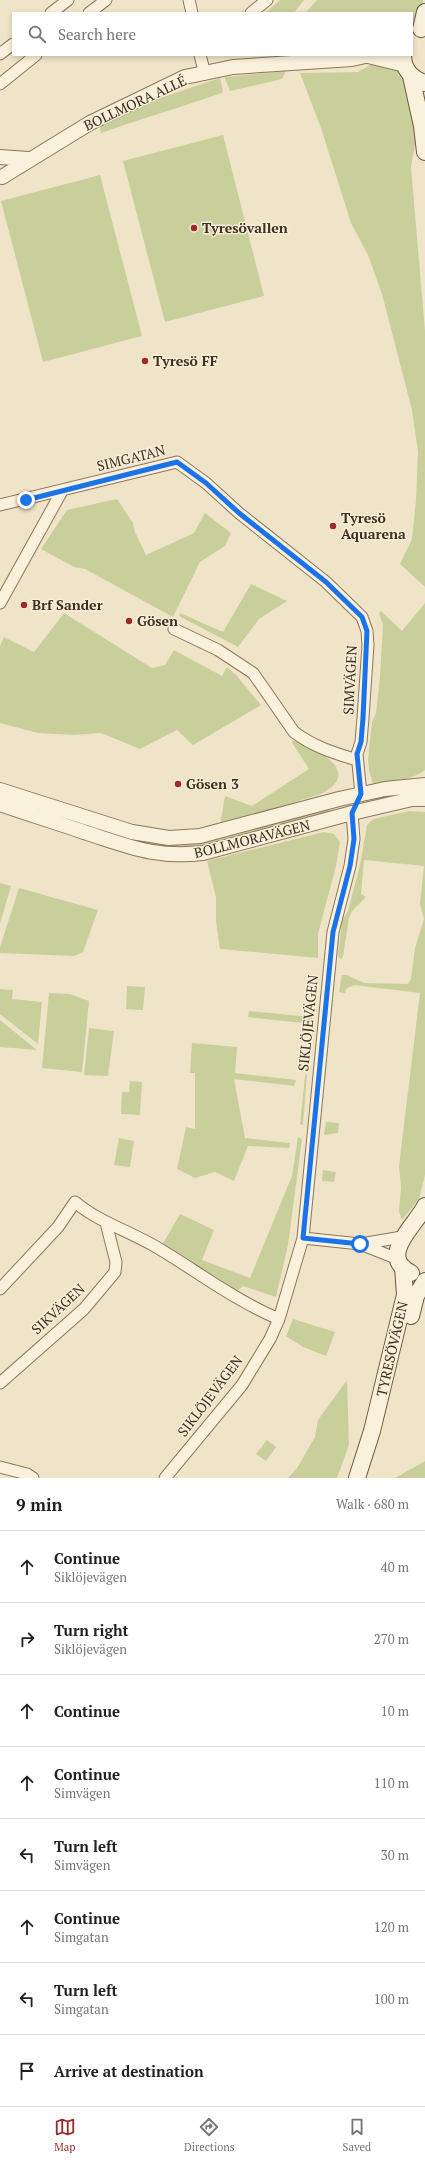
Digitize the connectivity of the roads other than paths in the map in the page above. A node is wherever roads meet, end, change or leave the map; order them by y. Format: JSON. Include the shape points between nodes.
{"nodes":[{"id":1,"x":68,"y":0,"type":"edge"},
{"id":2,"x":106,"y":0,"type":"edge"},
{"id":3,"x":189,"y":0,"type":"edge"},
{"id":4,"x":267,"y":0,"type":"edge"},
{"id":5,"x":52,"y":12,"type":"edge"},
{"id":6,"x":90,"y":12,"type":"edge"},
{"id":7,"x":192,"y":12,"type":"edge"},
{"id":8,"x":252,"y":12,"type":"edge"},
{"id":9,"x":425,"y":12,"type":"edge"},
{"id":10,"x":419,"y":30,"type":"edge"},
{"id":11,"x":12,"y":45,"type":"edge"},
{"id":12,"x":0,"y":54,"type":"edge"},
{"id":13,"x":35,"y":56,"type":"edge"},
{"id":14,"x":200,"y":56,"type":"edge"},
{"id":15,"x":365,"y":56,"type":"edge"},
{"id":16,"x":372,"y":56,"type":"edge"},
{"id":17,"x":411,"y":70,"type":"edge"},
{"id":18,"x":205,"y":74,"type":"junction"},
{"id":19,"x":0,"y":84,"type":"edge"},
{"id":20,"x":425,"y":152,"type":"edge"},
{"id":21,"x":0,"y":158,"type":"edge"},
{"id":22,"x":28,"y":159,"type":"junction"},
{"id":23,"x":1,"y":178,"type":"edge"},
{"id":24,"x":62,"y":491,"type":"junction"},
{"id":25,"x":0,"y":505,"type":"edge"},
{"id":26,"x":326,"y":582,"type":"joint"},
{"id":27,"x":0,"y":603,"type":"edge"},
{"id":28,"x":174,"y":628,"type":"dead end"},
{"id":29,"x":357,"y":760,"type":"junction"},
{"id":30,"x":425,"y":778,"type":"edge"},
{"id":31,"x":410,"y":785,"type":"junction"},
{"id":32,"x":425,"y":785,"type":"edge"},
{"id":33,"x":0,"y":790,"type":"edge"},
{"id":34,"x":361,"y":794,"type":"junction"},
{"id":35,"x":421,"y":800,"type":"edge"},
{"id":36,"x":0,"y":804,"type":"edge"},
{"id":37,"x":352,"y":813,"type":"junction"},
{"id":38,"x":117,"y":826,"type":"junction"},
{"id":39,"x":113,"y":841,"type":"junction"},
{"id":40,"x":425,"y":1206,"type":"edge"},
{"id":41,"x":106,"y":1222,"type":"junction"},
{"id":42,"x":412,"y":1230,"type":"edge"},
{"id":43,"x":303,"y":1238,"type":"junction"},
{"id":44,"x":360,"y":1244,"type":"junction"},
{"id":45,"x":401,"y":1263,"type":"junction"},
{"id":46,"x":425,"y":1276,"type":"edge"},
{"id":47,"x":425,"y":1281,"type":"edge"},
{"id":48,"x":0,"y":1289,"type":"edge"},
{"id":49,"x":279,"y":1319,"type":"junction"},
{"id":50,"x":0,"y":1383,"type":"edge"},
{"id":51,"x":372,"y":1431,"type":"junction"},
{"id":52,"x":0,"y":1466,"type":"edge"},
{"id":53,"x":33,"y":1478,"type":"edge"},
{"id":54,"x":165,"y":1478,"type":"edge"},
{"id":55,"x":357,"y":1478,"type":"edge"}],
"edges":[{"from":1,"to":5,"type":"street"},
{"from":2,"to":6,"type":"street"},
{"from":3,"to":7,"type":"street"},
{"from":4,"to":8,"type":"street"},
{"from":9,"to":10,"type":"main road"},
{"from":11,"to":12,"type":"street"},
{"from":13,"to":19,"type":"street"},
{"from":14,"to":18,"type":"street"},
{"from":15,"to":18,"type":"street","name":"BOLLMORA ALLÉ","via":[[233,67]]},
{"from":16,"to":17,"type":"street","name":"BOLLMORA ALLÉ"},
{"from":17,"to":20,"type":"main road"},
{"from":18,"to":22,"type":"street","name":"BOLLMORA ALLÉ","via":[[185,77],[104,116]]},
{"from":21,"to":22,"type":"street","name":"BOLLMORA ALLÉ"},
{"from":21,"to":23,"type":"street","name":"BOLLMORA ALLÉ","via":[[4,168]]},
{"from":22,"to":23,"type":"street","name":"BOLLMORA ALLÉ"},
{"from":24,"to":25,"type":"street","name":"SIMGATAN"},
{"from":24,"to":26,"type":"street","name":"SIMGATAN","via":[[177,462]]},
{"from":24,"to":27,"type":"street"},
{"from":26,"to":29,"type":"street","name":"SIMVÄGEN","via":[[362,617],[367,631],[363,718]]},
{"from":28,"to":29,"type":"street","via":[[218,650],[253,673],[294,732],[325,750]]},
{"from":29,"to":34,"type":"street","name":"SIMVÄGEN"},
{"from":30,"to":31,"type":"street","name":"BOLLMORAVÄGEN"},
{"from":31,"to":32,"type":"street","name":"BOLLMORAVÄGEN"},
{"from":31,"to":34,"type":"street","name":"BOLLMORAVÄGEN"},
{"from":33,"to":38,"type":"street","name":"BOLLMORAVÄGEN"},
{"from":34,"to":37,"type":"street"},
{"from":34,"to":38,"type":"street","name":"BOLLMORAVÄGEN","via":[[200,836],[168,838],[132,832]]},
{"from":35,"to":37,"type":"street","name":"BOLLMORAVÄGEN"},
{"from":36,"to":39,"type":"street","name":"BOLLMORAVÄGEN"},
{"from":37,"to":39,"type":"street","name":"BOLLMORAVÄGEN","via":[[203,853],[165,855],[127,847]]},
{"from":37,"to":43,"type":"street","name":"SIKLÖJEVÄGEN","via":[[354,839],[350,866],[332,939]]},
{"from":38,"to":39,"type":"street"},
{"from":40,"to":42,"type":"main road","name":"TYRESÖVÄGEN"},
{"from":41,"to":48,"type":"street","via":[[91,1215],[75,1202],[58,1227]]},
{"from":41,"to":49,"type":"street","via":[[156,1247],[258,1310]]},
{"from":41,"to":50,"type":"street","name":"SIKVÄGEN","via":[[116,1262],[115,1272],[84,1309]]},
{"from":42,"to":44,"type":"street"},
{"from":42,"to":45,"type":"main road","name":"TYRESÖVÄGEN","via":[[398,1250]]},
{"from":43,"to":44,"type":"street"},
{"from":43,"to":49,"type":"street","name":"SIKLÖJEVÄGEN"},
{"from":44,"to":45,"type":"street"},
{"from":45,"to":46,"type":"main road","via":[[410,1273]]},
{"from":45,"to":51,"type":"main road","name":"TYRESÖVÄGEN","via":[[405,1295]]},
{"from":47,"to":51,"type":"main road","name":"TYRESÖVÄGEN","via":[[416,1296],[401,1360]]},
{"from":49,"to":54,"type":"street","name":"SIKLÖJEVÄGEN","via":[[242,1385]]},
{"from":51,"to":55,"type":"main road","name":"TYRESÖVÄGEN"},
{"from":52,"to":53,"type":"street"}]}
